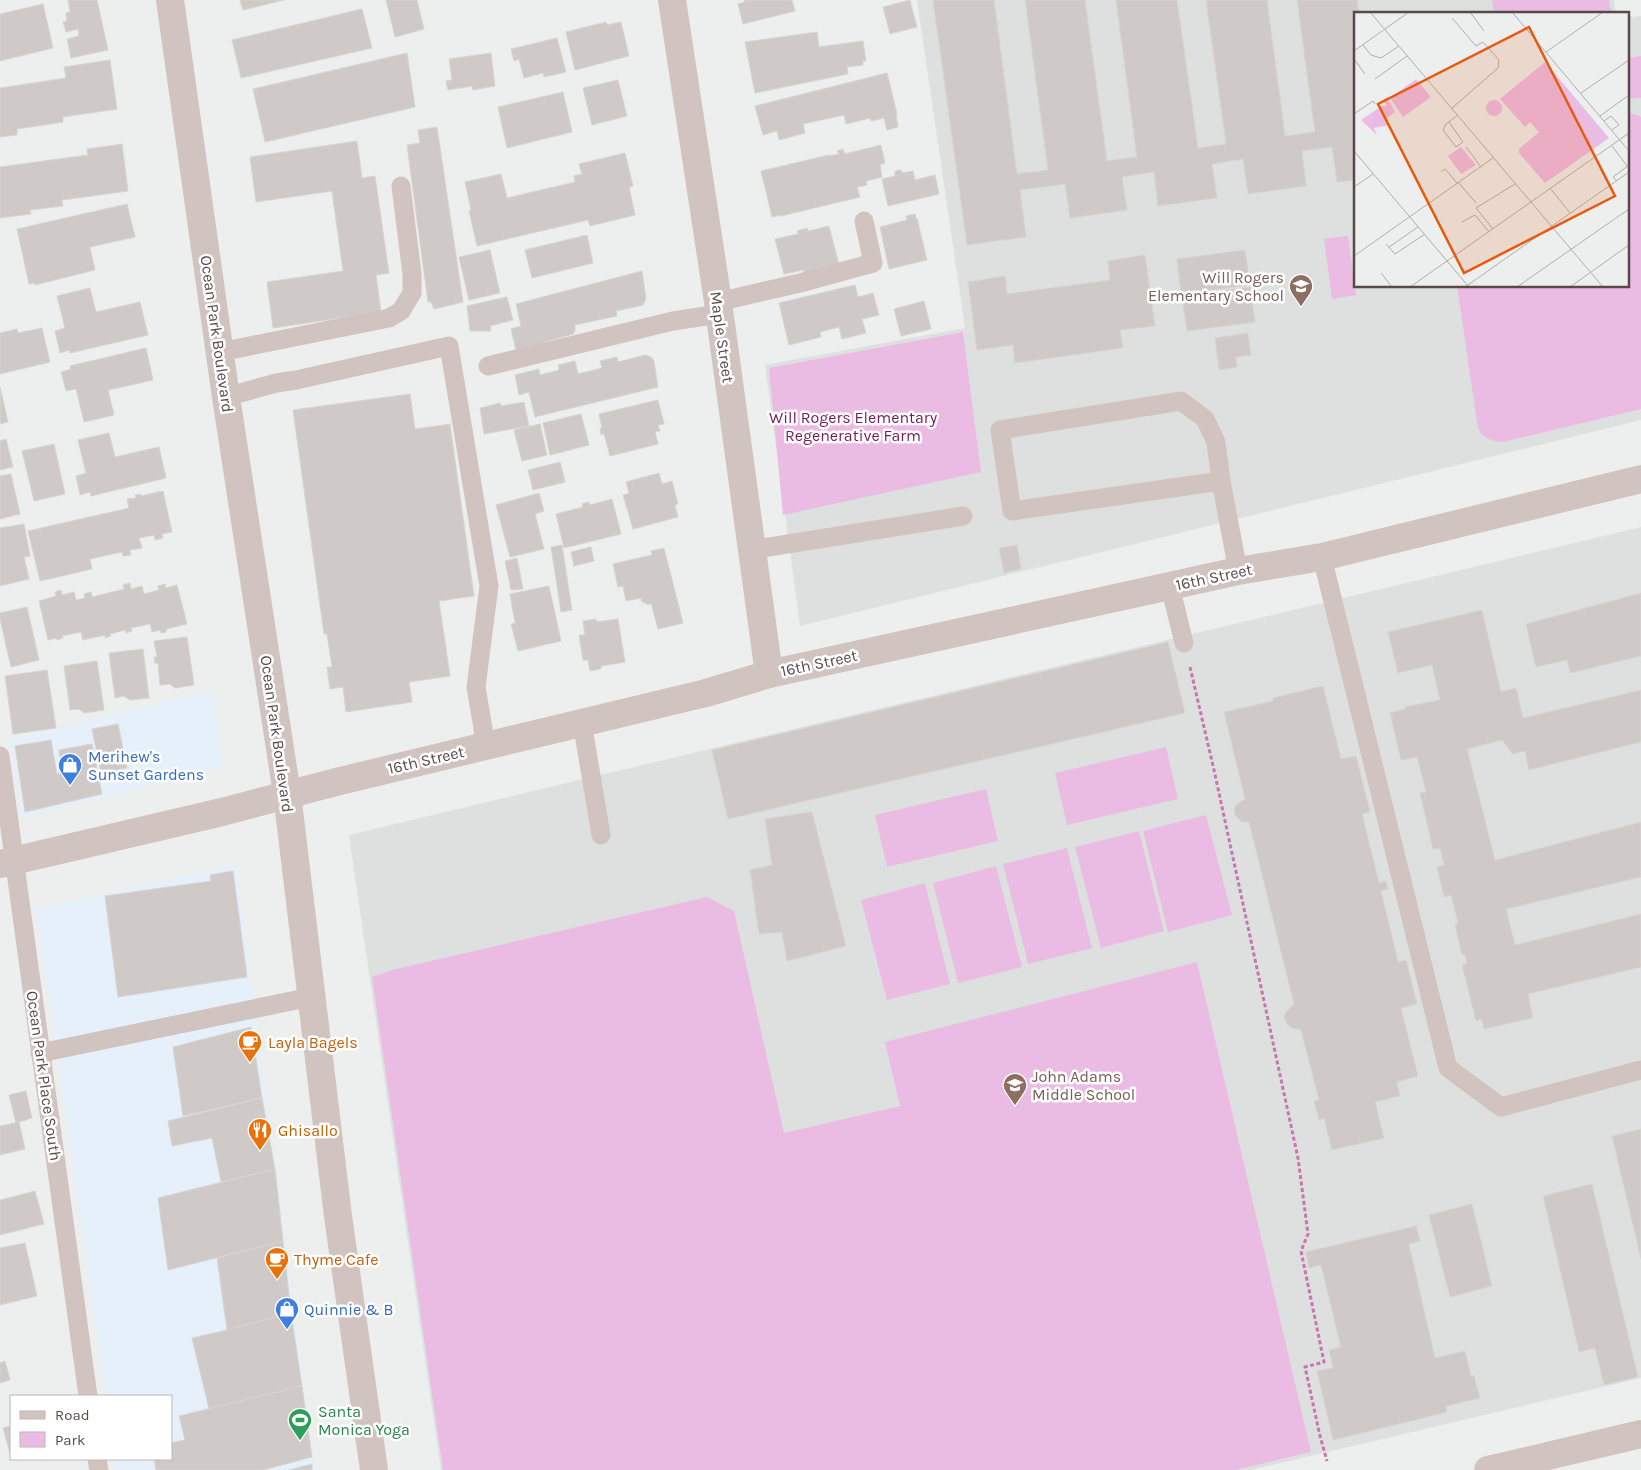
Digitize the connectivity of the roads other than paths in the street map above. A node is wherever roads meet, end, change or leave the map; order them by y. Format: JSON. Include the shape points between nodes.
{"nodes":[{"id":1,"x":170,"y":0,"type":"edge"},
{"id":2,"x":672,"y":0,"type":"edge"},
{"id":3,"x":401,"y":186,"type":"dead end"},
{"id":4,"x":864,"y":221,"type":"dead end"},
{"id":5,"x":719,"y":308,"type":"junction"},
{"id":6,"x":220,"y":352,"type":"junction"},
{"id":7,"x":488,"y":366,"type":"dead end"},
{"id":8,"x":226,"y":397,"type":"junction"},
{"id":9,"x":1641,"y":479,"type":"edge"},
{"id":10,"x":1221,"y":481,"type":"junction"},
{"id":11,"x":963,"y":516,"type":"dead end"},
{"id":12,"x":751,"y":550,"type":"junction"},
{"id":13,"x":1322,"y":557,"type":"junction"},
{"id":14,"x":1238,"y":571,"type":"junction"},
{"id":15,"x":1170,"y":586,"type":"junction"},
{"id":16,"x":1184,"y":642,"type":"road end"},
{"id":17,"x":769,"y":674,"type":"junction"},
{"id":18,"x":582,"y":722,"type":"junction"},
{"id":19,"x":486,"y":746,"type":"junction"},
{"id":20,"x":0,"y":756,"type":"edge"},
{"id":21,"x":286,"y":794,"type":"junction"},
{"id":22,"x":601,"y":835,"type":"dead end"},
{"id":23,"x":7,"y":862,"type":"edge"},
{"id":24,"x":311,"y":997,"type":"junction"},
{"id":25,"x":40,"y":1053,"type":"junction"},
{"id":26,"x":1641,"y":1070,"type":"edge"},
{"id":27,"x":88,"y":1395,"type":"edge"},
{"id":28,"x":1641,"y":1434,"type":"edge"},
{"id":29,"x":374,"y":1470,"type":"edge"},
{"id":30,"x":1488,"y":1470,"type":"edge"}],
"edges":[{"from":1,"to":6,"type":"street","name":"Ocean Park Boulevard"},
{"from":2,"to":5,"type":"street","name":"Maple Street"},
{"from":3,"to":6,"type":"lane","via":[[412,274],[412,292],[401,311],[389,318]]},
{"from":4,"to":5,"type":"lane","via":[[873,263]]},
{"from":5,"to":7,"type":"lane"},
{"from":5,"to":12,"type":"street","name":"Maple Street"},
{"from":6,"to":8,"type":"street","name":"Ocean Park Boulevard"},
{"from":8,"to":19,"type":"lane","via":[[276,383],[450,346],[489,586],[476,687]]},
{"from":8,"to":21,"type":"street","name":"Ocean Park Boulevard"},
{"from":9,"to":13,"type":"street","name":"16th Street"},
{"from":10,"to":10,"type":"lane","via":[[1216,442],[1205,419],[1181,400],[1000,430],[1012,511]]},
{"from":10,"to":14,"type":"lane"},
{"from":11,"to":12,"type":"lane"},
{"from":12,"to":17,"type":"street","name":"Maple Street"},
{"from":13,"to":14,"type":"street","name":"16th Street"},
{"from":13,"to":26,"type":"lane","via":[[1448,1068],[1501,1107]]},
{"from":14,"to":15,"type":"street","name":"16th Street"},
{"from":15,"to":16,"type":"lane"},
{"from":15,"to":17,"type":"street","name":"16th Street"},
{"from":17,"to":18,"type":"street","name":"16th Street","via":[[706,693]]},
{"from":18,"to":19,"type":"street","name":"16th Street"},
{"from":18,"to":22,"type":"lane"},
{"from":19,"to":21,"type":"street","name":"16th Street"},
{"from":20,"to":23,"type":"lane","name":"Ocean Park Place South"},
{"from":21,"to":23,"type":"street","name":"16th Street"},
{"from":21,"to":24,"type":"street","name":"Ocean Park Boulevard"},
{"from":23,"to":25,"type":"lane","name":"Ocean Park Place South"},
{"from":24,"to":25,"type":"lane"},
{"from":24,"to":29,"type":"street","name":"Ocean Park Boulevard"},
{"from":25,"to":27,"type":"lane","name":"Ocean Park Place South"},
{"from":28,"to":30,"type":"street"}]}
